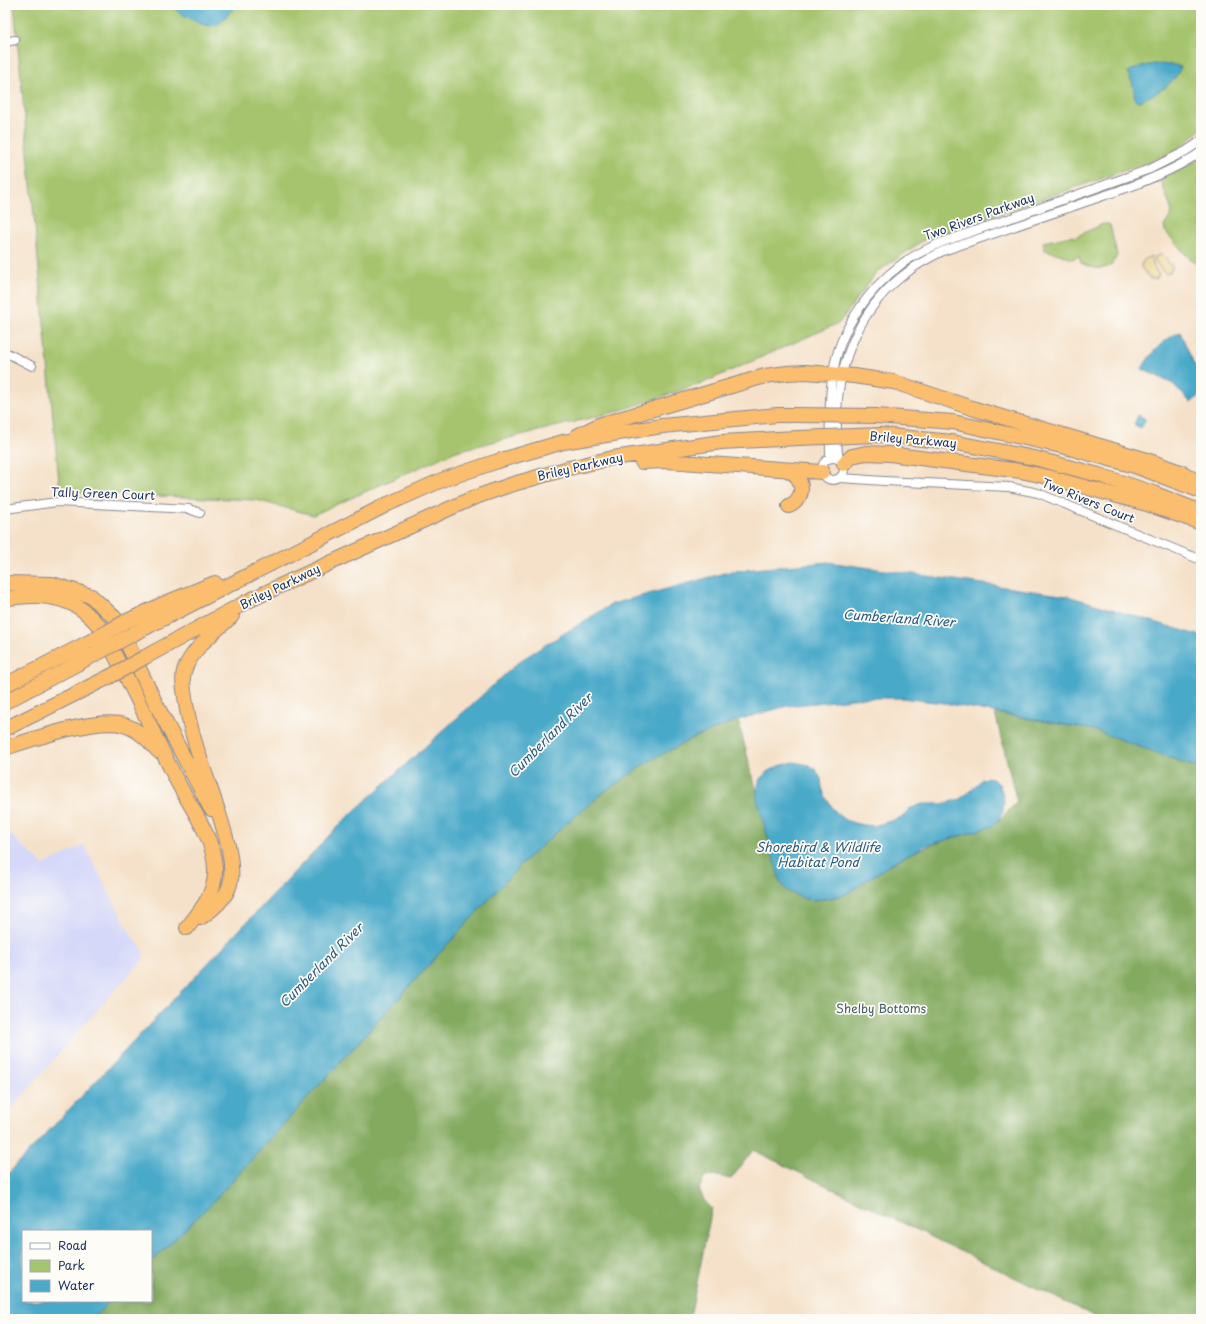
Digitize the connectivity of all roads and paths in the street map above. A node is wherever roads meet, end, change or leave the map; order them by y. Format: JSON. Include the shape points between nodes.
{"nodes":[{"id":1,"x":15,"y":40,"type":"dead end"},
{"id":2,"x":5,"y":42,"type":"edge"},
{"id":3,"x":1201,"y":141,"type":"edge"},
{"id":4,"x":1201,"y":152,"type":"edge"},
{"id":5,"x":5,"y":352,"type":"edge"},
{"id":6,"x":32,"y":366,"type":"dead end"},
{"id":7,"x":837,"y":375,"type":"junction"},
{"id":8,"x":563,"y":442,"type":"junction"},
{"id":9,"x":830,"y":458,"type":"junction"},
{"id":10,"x":842,"y":467,"type":"junction"},
{"id":11,"x":787,"y":470,"type":"junction"},
{"id":12,"x":822,"y":472,"type":"junction"},
{"id":13,"x":537,"y":477,"type":"junction"},
{"id":14,"x":1201,"y":484,"type":"edge"},
{"id":15,"x":1201,"y":491,"type":"edge"},
{"id":16,"x":789,"y":506,"type":"dead end"},
{"id":17,"x":5,"y":509,"type":"edge"},
{"id":18,"x":1201,"y":512,"type":"edge"},
{"id":19,"x":200,"y":513,"type":"dead end"},
{"id":20,"x":1201,"y":523,"type":"edge"},
{"id":21,"x":1201,"y":560,"type":"edge"},
{"id":22,"x":5,"y":583,"type":"edge"},
{"id":23,"x":5,"y":599,"type":"edge"},
{"id":24,"x":248,"y":601,"type":"junction"},
{"id":25,"x":92,"y":648,"type":"junction"},
{"id":26,"x":5,"y":686,"type":"edge"},
{"id":27,"x":5,"y":702,"type":"edge"},
{"id":28,"x":5,"y":729,"type":"edge"},
{"id":29,"x":5,"y":748,"type":"edge"},
{"id":30,"x":174,"y":777,"type":"junction"},
{"id":31,"x":227,"y":841,"type":"junction"},
{"id":32,"x":215,"y":870,"type":"junction"},
{"id":33,"x":231,"y":870,"type":"junction"}],
"edges":[{"from":1,"to":2,"type":"street"},
{"from":3,"to":7,"type":"street","name":"Two Rivers Parkway","via":[[1158,166],[940,243],[915,255],[887,276],[860,308],[840,345]]},
{"from":4,"to":7,"type":"street","name":"Two Rivers Parkway","via":[[1162,174],[1132,186],[943,251],[925,260],[893,283],[867,313]]},
{"from":5,"to":6,"type":"street"},
{"from":7,"to":8,"type":"highway","via":[[806,372],[765,376],[599,425]]},
{"from":7,"to":9,"type":"street","name":"Two Rivers Parkway","via":[[830,407]]},
{"from":7,"to":10,"type":"street","name":"Two Rivers Parkway","via":[[837,450]]},
{"from":7,"to":14,"type":"highway","via":[[894,382],[1146,460],[1183,473]]},
{"from":8,"to":15,"type":"highway","name":"Briley Parkway","bridge":true,"via":[[662,426],[777,415],[876,416],[953,422],[1066,447],[1135,466]]},
{"from":8,"to":25,"type":"highway","name":"Briley Parkway","bridge":true,"via":[[442,480],[388,504],[235,581],[129,628]]},
{"from":9,"to":10,"type":"street"},
{"from":9,"to":12,"type":"street","via":[[825,461]]},
{"from":10,"to":12,"type":"street","via":[[836,481],[823,476]]},
{"from":10,"to":20,"type":"highway","via":[[852,456],[866,453],[1021,471],[1147,504]]},
{"from":10,"to":21,"type":"street","name":"Two Rivers Court","via":[[865,479],[1009,487],[1038,493]]},
{"from":11,"to":12,"type":"highway"},
{"from":11,"to":13,"type":"highway","via":[[659,461],[614,462]]},
{"from":11,"to":16,"type":"highway","via":[[797,476],[801,486],[799,498]]},
{"from":13,"to":18,"type":"highway","name":"Briley Parkway","bridge":true,"via":[[621,457],[721,442],[881,435],[952,442],[1034,458],[1099,475]]},
{"from":13,"to":24,"type":"highway","name":"Briley Parkway","via":[[473,498]]},
{"from":17,"to":19,"type":"street","name":"Tally Green Court","via":[[57,502],[189,509]]},
{"from":22,"to":31,"type":"highway","via":[[52,584],[91,596],[114,618]]},
{"from":23,"to":30,"type":"highway","via":[[43,596],[64,601],[83,611],[100,628]]},
{"from":24,"to":28,"type":"highway","name":"Briley Parkway","bridge":true,"via":[[109,677]]},
{"from":24,"to":31,"type":"highway","via":[[202,643],[184,671],[183,683],[188,715]]},
{"from":25,"to":26,"type":"highway"},
{"from":25,"to":27,"type":"highway","name":"Briley Parkway"},
{"from":29,"to":30,"type":"highway","via":[[90,725],[124,725],[148,739]]},
{"from":30,"to":32,"type":"highway","via":[[202,826],[213,856]]},
{"from":31,"to":33,"type":"highway"},
{"from":32,"to":33,"type":"highway"},
{"from":32,"to":33,"type":"highway","via":[[211,894],[205,906],[187,928],[218,905],[231,880]]}]}
